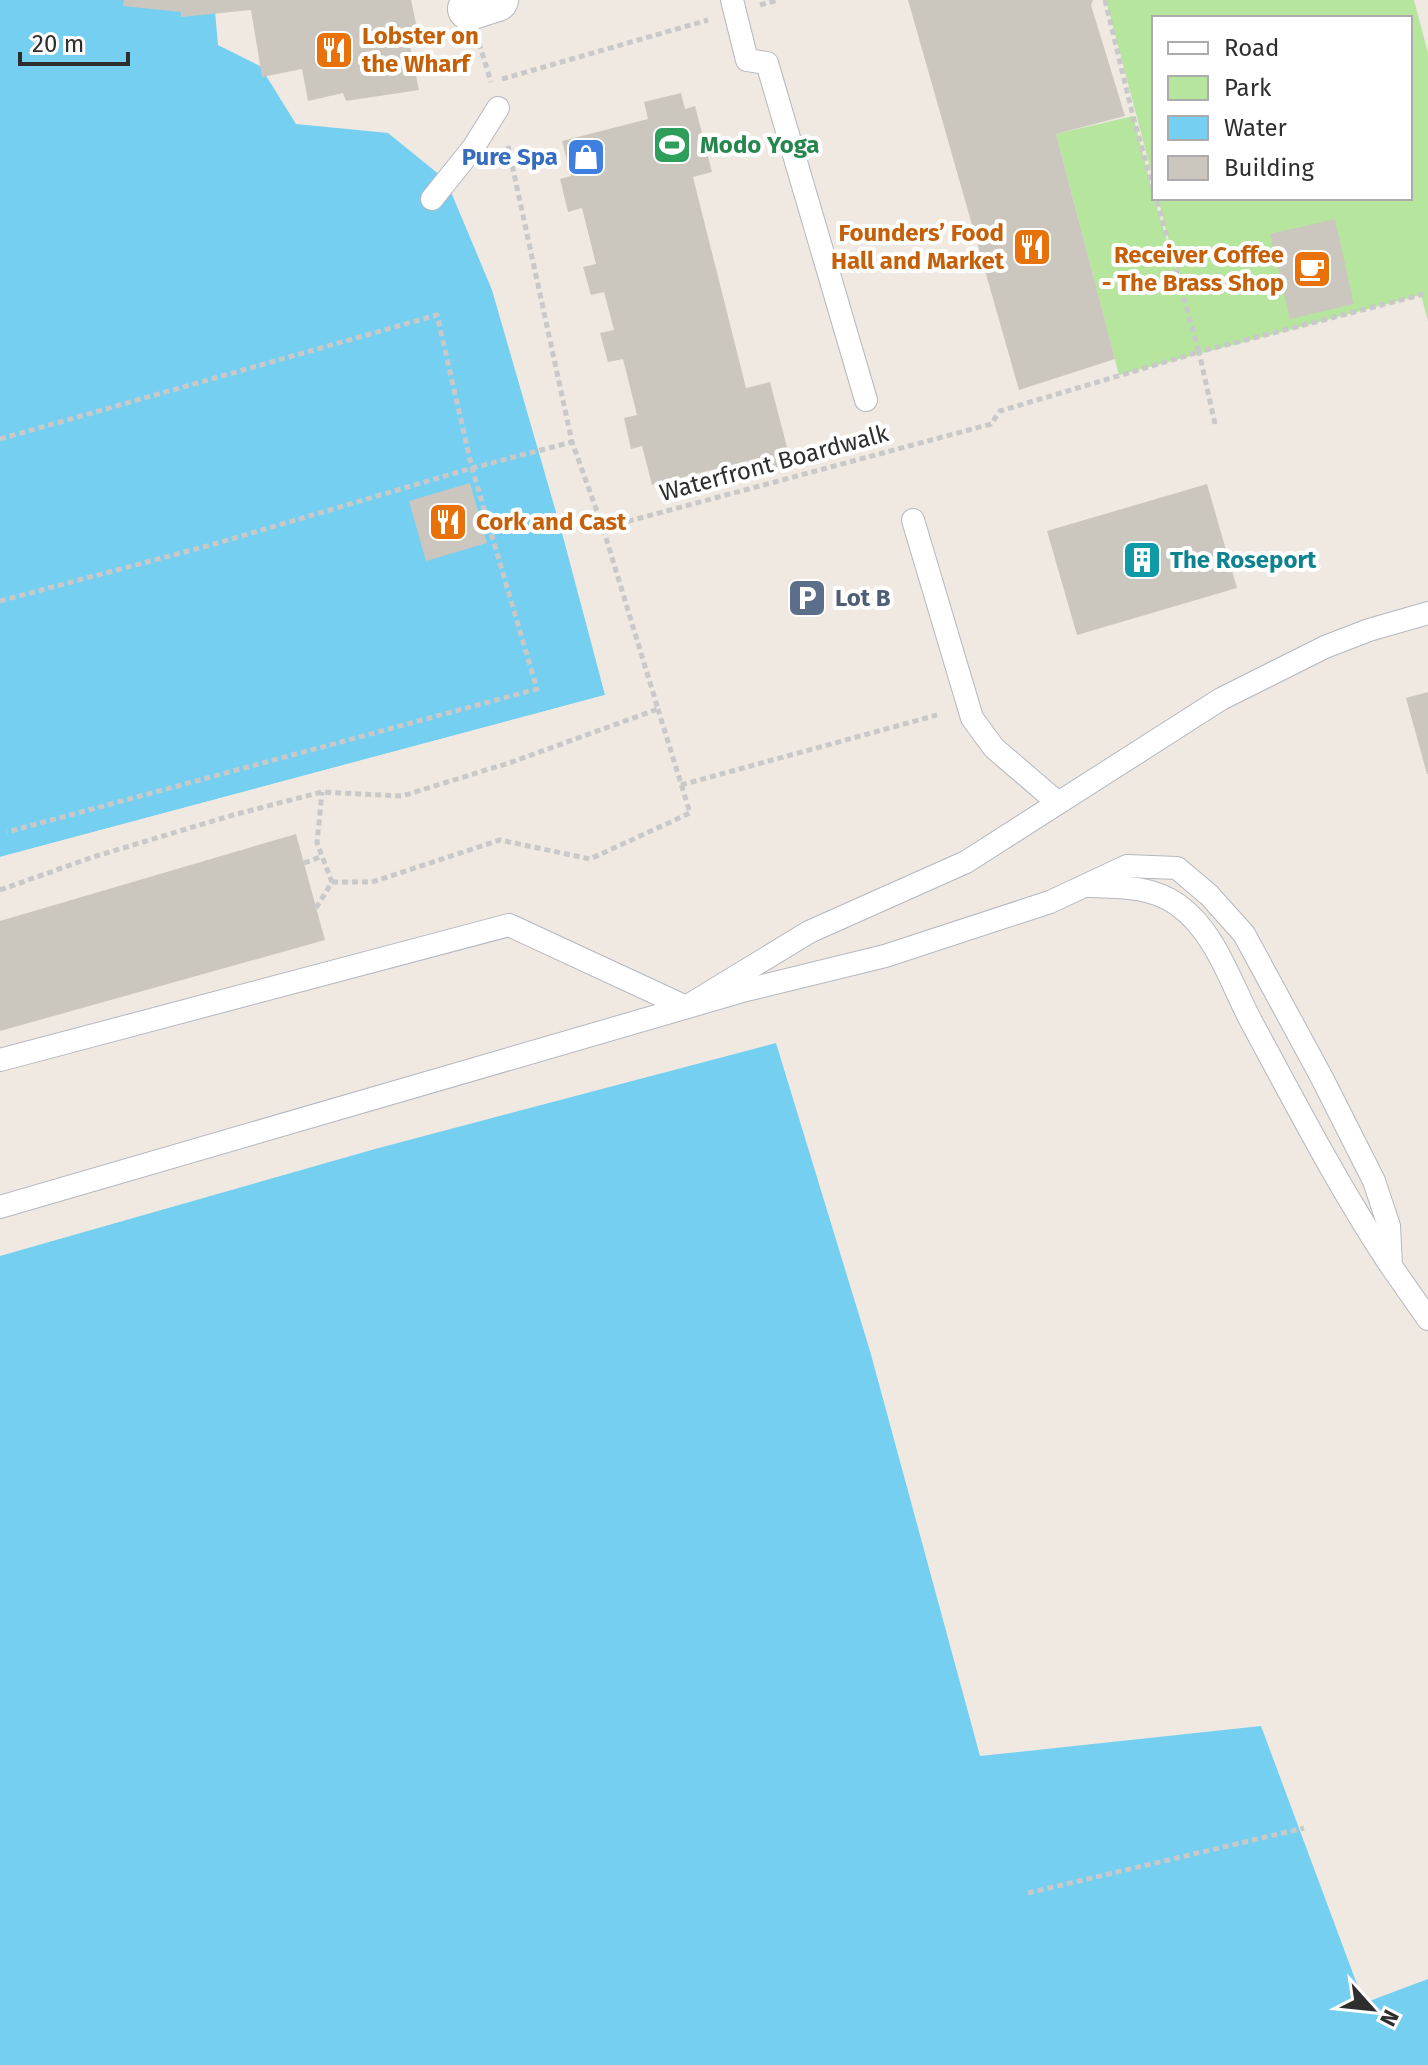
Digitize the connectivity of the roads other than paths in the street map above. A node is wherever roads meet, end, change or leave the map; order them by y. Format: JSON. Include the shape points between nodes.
{"nodes":[{"id":1,"x":734,"y":6,"type":"edge"},
{"id":2,"x":498,"y":108,"type":"road end"},
{"id":3,"x":432,"y":199,"type":"dead end"},
{"id":4,"x":866,"y":400,"type":"dead end"},
{"id":5,"x":913,"y":520,"type":"dead end"},
{"id":6,"x":1428,"y":613,"type":"edge"},
{"id":7,"x":1057,"y":802,"type":"junction"},
{"id":8,"x":1084,"y":886,"type":"junction"},
{"id":9,"x":686,"y":1007,"type":"junction"},
{"id":10,"x":0,"y":1060,"type":"edge"},
{"id":11,"x":0,"y":1207,"type":"edge"},
{"id":12,"x":1391,"y":1266,"type":"junction"},
{"id":13,"x":1428,"y":1319,"type":"edge"}],
"edges":[{"from":1,"to":4,"type":"lane","via":[[747,60],[767,63]]},
{"from":2,"to":3,"type":"lane"},
{"from":5,"to":7,"type":"lane","via":[[972,718],[994,748]]},
{"from":6,"to":7,"type":"lane","via":[[1325,647],[1221,699]]},
{"from":7,"to":9,"type":"lane","via":[[966,862],[809,932]]},
{"from":8,"to":9,"type":"lane","via":[[885,956]]},
{"from":8,"to":12,"type":"lane","via":[[1141,888],[1178,904],[1208,936],[1310,1132]]},
{"from":8,"to":12,"type":"lane","via":[[1127,866],[1177,868],[1244,934],[1374,1181],[1389,1226]]},
{"from":9,"to":10,"type":"lane","via":[[509,925]]},
{"from":9,"to":11,"type":"lane"},
{"from":12,"to":13,"type":"lane"}]}
